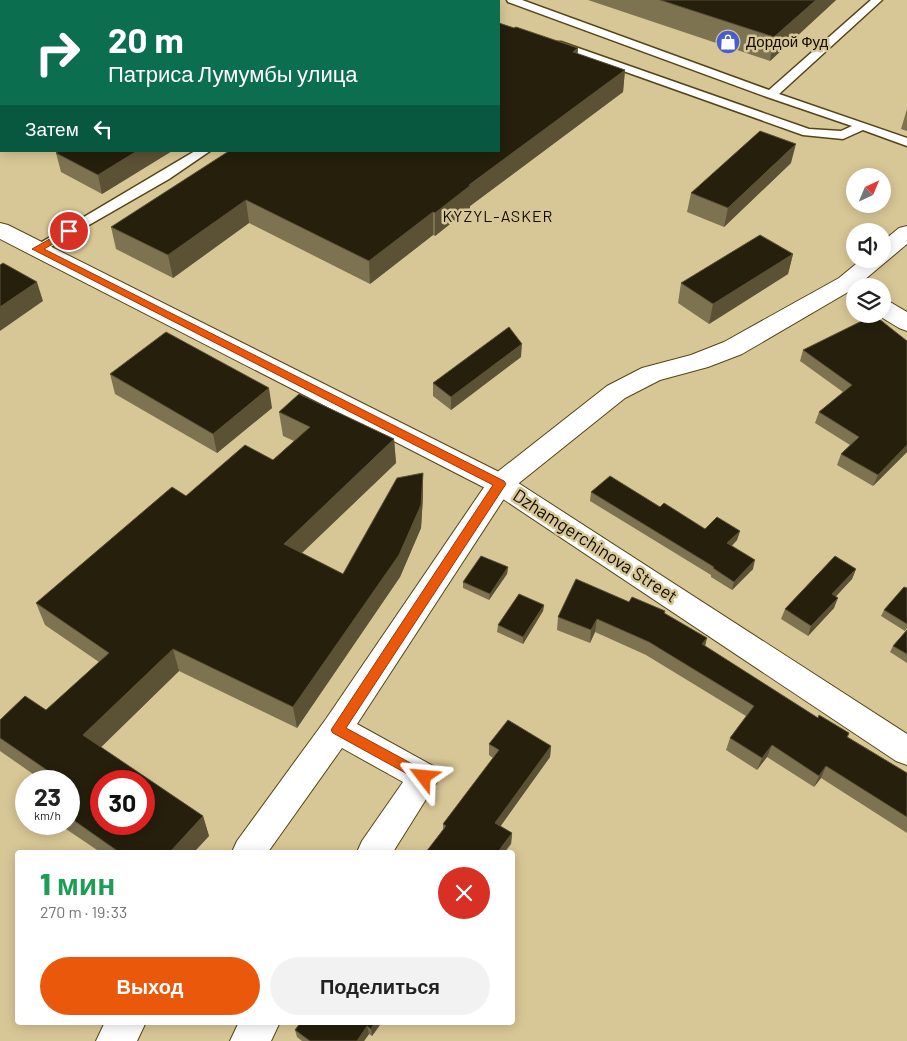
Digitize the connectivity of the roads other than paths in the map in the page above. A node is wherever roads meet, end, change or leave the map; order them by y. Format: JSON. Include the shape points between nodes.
{"nodes":[{"id":1,"x":512,"y":0,"type":"edge"},
{"id":2,"x":877,"y":0,"type":"edge"},
{"id":3,"x":545,"y":40,"type":"edge"},
{"id":4,"x":771,"y":95,"type":"junction"},
{"id":5,"x":862,"y":126,"type":"junction"},
{"id":6,"x":907,"y":142,"type":"edge"},
{"id":7,"x":202,"y":152,"type":"edge"},
{"id":8,"x":0,"y":230,"type":"edge"},
{"id":9,"x":907,"y":234,"type":"edge"},
{"id":10,"x":891,"y":247,"type":"edge"},
{"id":11,"x":37,"y":249,"type":"junction"},
{"id":12,"x":868,"y":268,"type":"edge"},
{"id":13,"x":858,"y":278,"type":"edge"},
{"id":14,"x":846,"y":289,"type":"edge"},
{"id":15,"x":891,"y":313,"type":"edge"},
{"id":16,"x":907,"y":323,"type":"edge"},
{"id":17,"x":500,"y":484,"type":"junction"},
{"id":18,"x":337,"y":730,"type":"junction"},
{"id":19,"x":907,"y":751,"type":"edge"},
{"id":20,"x":250,"y":850,"type":"edge"},
{"id":21,"x":375,"y":850,"type":"edge"},
{"id":22,"x":126,"y":1025,"type":"edge"},
{"id":23,"x":260,"y":1025,"type":"edge"},
{"id":24,"x":115,"y":1041,"type":"edge"},
{"id":25,"x":249,"y":1041,"type":"edge"}],
"edges":[{"from":1,"to":4,"type":"lane"},
{"from":2,"to":4,"type":"lane"},
{"from":3,"to":5,"type":"lane","via":[[807,132],[843,135]]},
{"from":4,"to":5,"type":"lane"},
{"from":5,"to":6,"type":"lane"},
{"from":7,"to":11,"type":"lane"},
{"from":8,"to":11,"type":"street","name":"Dzhamgerchinova Street"},
{"from":9,"to":10,"type":"street"},
{"from":11,"to":17,"type":"street","name":"Dzhamgerchinova Street"},
{"from":12,"to":13,"type":"street"},
{"from":14,"to":17,"type":"street","via":[[733,348],[650,374],[616,392]]},
{"from":15,"to":16,"type":"street"},
{"from":17,"to":18,"type":"street"},
{"from":17,"to":19,"type":"street","name":"Dzhamgerchinova Street"},
{"from":18,"to":20,"type":"street"},
{"from":18,"to":21,"type":"street","via":[[424,777]]},
{"from":22,"to":24,"type":"street"},
{"from":23,"to":25,"type":"street"}]}
